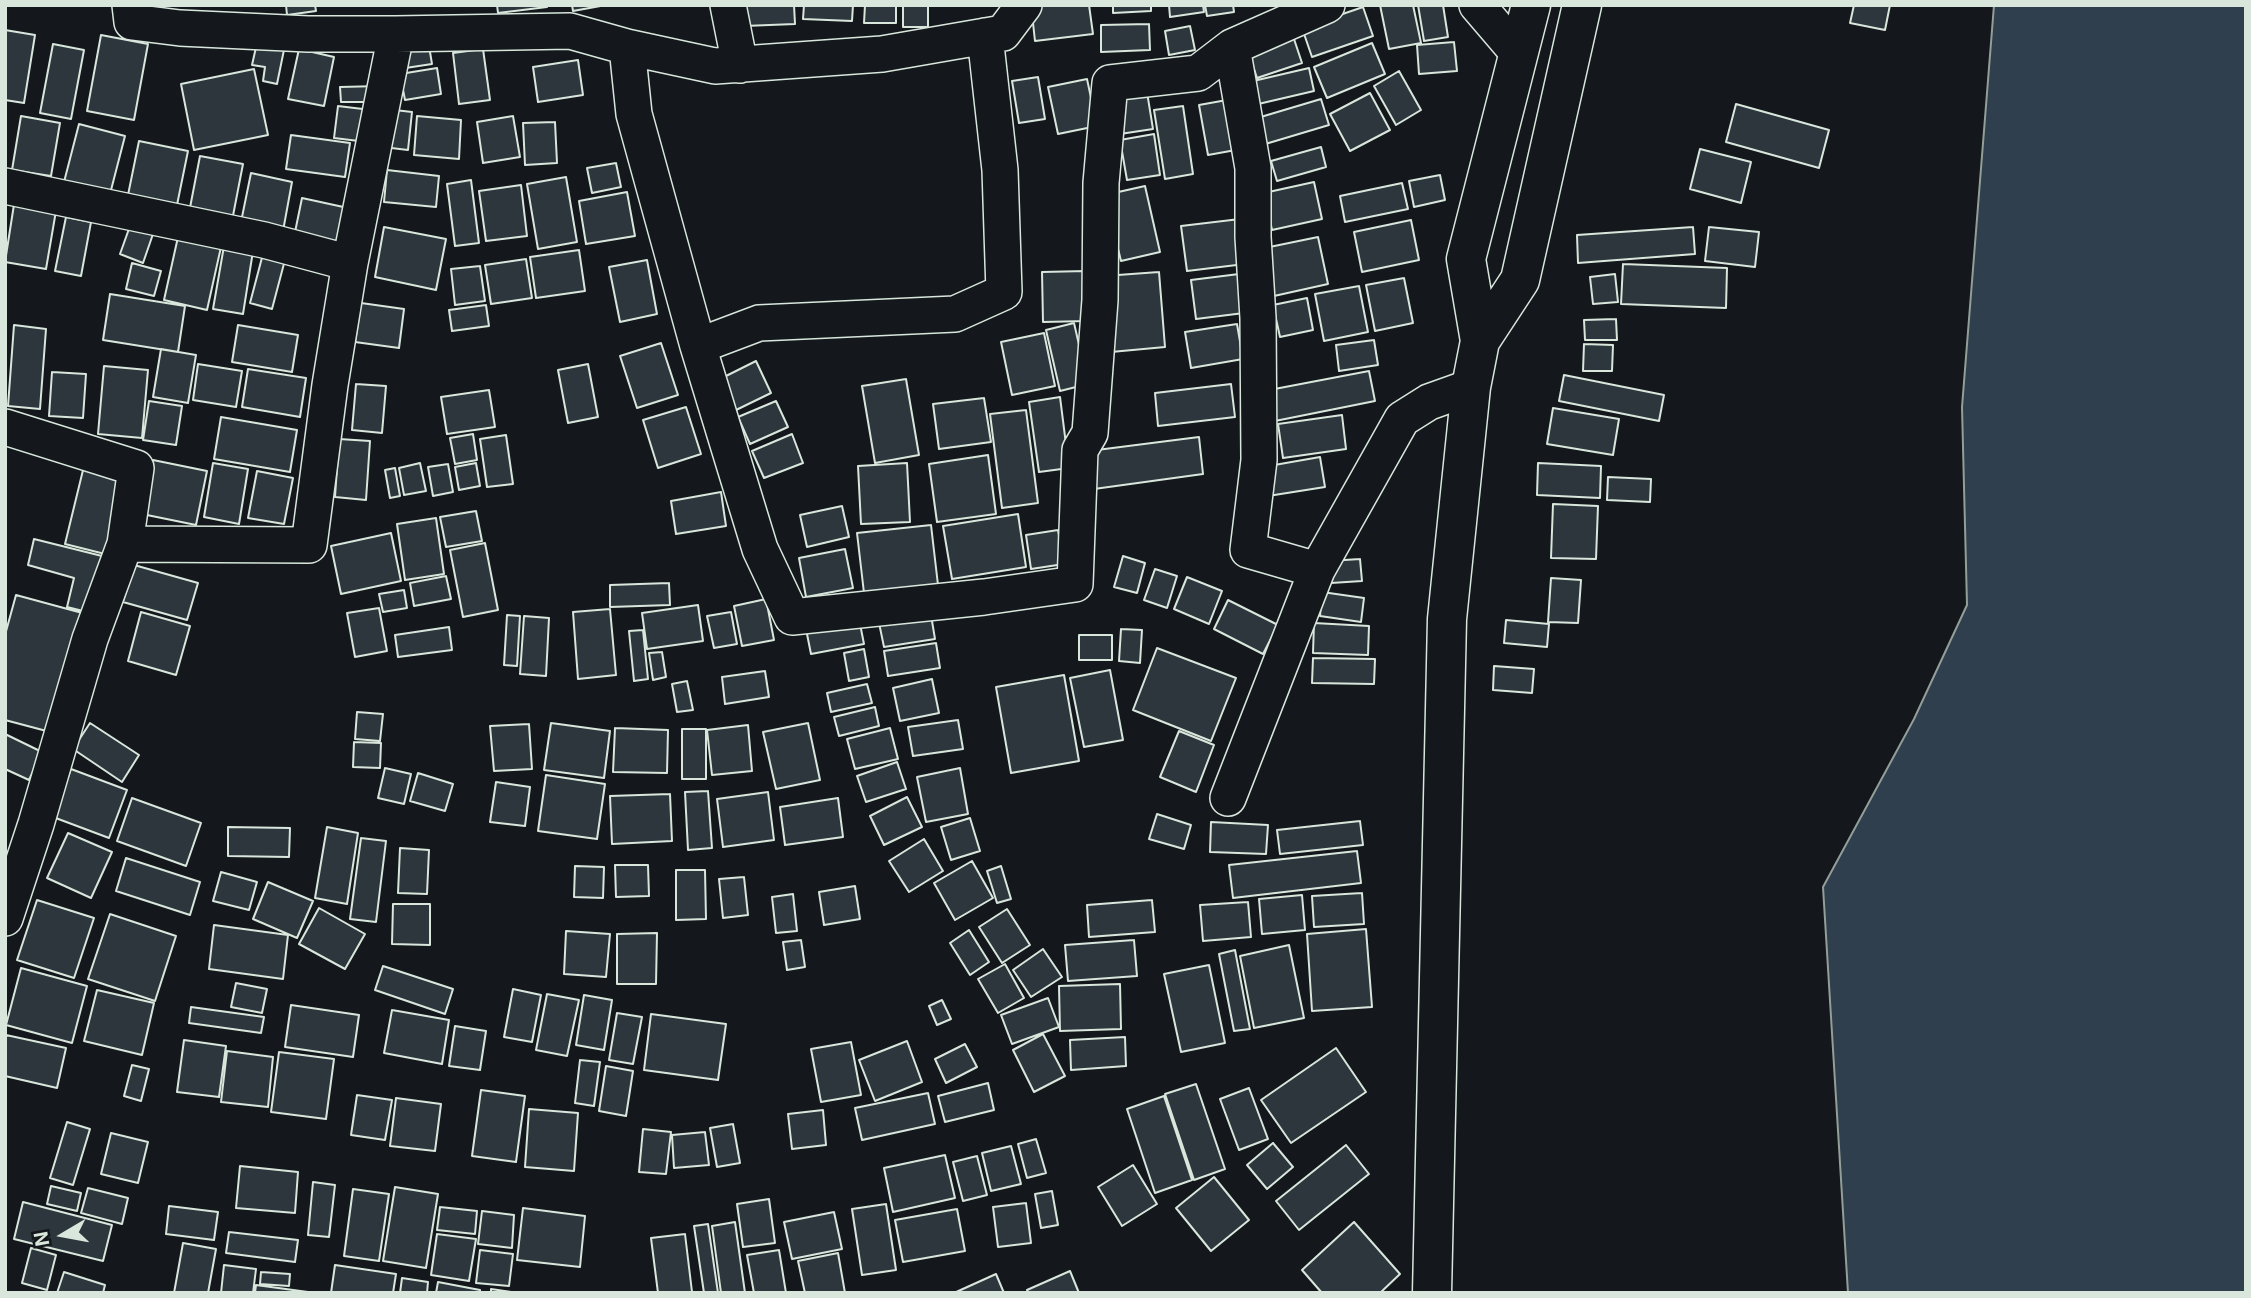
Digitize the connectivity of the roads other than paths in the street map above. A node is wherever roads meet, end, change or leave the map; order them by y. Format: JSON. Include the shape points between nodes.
{"nodes":[{"id":1,"x":131,"y":5,"type":"edge"},
{"id":2,"x":728,"y":5,"type":"edge"},
{"id":3,"x":1024,"y":5,"type":"edge"},
{"id":4,"x":1326,"y":5,"type":"edge"},
{"id":5,"x":1477,"y":5,"type":"edge"},
{"id":6,"x":1531,"y":5,"type":"edge"},
{"id":7,"x":1582,"y":5,"type":"edge"},
{"id":8,"x":567,"y":18,"type":"edge"},
{"id":9,"x":396,"y":34,"type":"junction"},
{"id":10,"x":985,"y":36,"type":"junction"},
{"id":11,"x":627,"y":47,"type":"junction"},
{"id":12,"x":1232,"y":47,"type":"junction"},
{"id":13,"x":1518,"y":53,"type":"junction"},
{"id":14,"x":740,"y":65,"type":"junction"},
{"id":15,"x":5,"y":186,"type":"edge"},
{"id":16,"x":350,"y":263,"type":"junction"},
{"id":17,"x":1480,"y":341,"type":"junction"},
{"id":18,"x":698,"y":346,"type":"junction"},
{"id":19,"x":1471,"y":387,"type":"junction"},
{"id":20,"x":5,"y":427,"type":"edge"},
{"id":21,"x":125,"y":544,"type":"junction"},
{"id":22,"x":1317,"y":570,"type":"junction"},
{"id":23,"x":1228,"y":798,"type":"dead end"},
{"id":24,"x":5,"y":918,"type":"edge"},
{"id":25,"x":1432,"y":1293,"type":"edge"}],
"edges":[{"from":1,"to":9,"type":"street","via":[[132,22],[180,28]]},
{"from":2,"to":14,"type":"street"},
{"from":3,"to":10,"type":"street","via":[[1003,33]]},
{"from":4,"to":12,"type":"street"},
{"from":5,"to":13,"type":"street"},
{"from":6,"to":13,"type":"highway"},
{"from":7,"to":17,"type":"highway","via":[[1520,280]]},
{"from":8,"to":9,"type":"street"},
{"from":8,"to":11,"type":"street"},
{"from":9,"to":16,"type":"street"},
{"from":10,"to":14,"type":"street","via":[[881,54]]},
{"from":10,"to":18,"type":"street","via":[[1000,170],[1004,292],[955,314],[759,323]]},
{"from":11,"to":14,"type":"street","via":[[715,66]]},
{"from":11,"to":18,"type":"street","via":[[634,114]]},
{"from":12,"to":18,"type":"street","via":[[1198,73],[1110,83],[1101,183],[1099,313],[1090,433],[1080,450],[1074,584],[792,617],[760,549]]},
{"from":12,"to":22,"type":"street","via":[[1253,168],[1258,318],[1259,460],[1248,550]]},
{"from":13,"to":17,"type":"highway","via":[[1466,259]]},
{"from":15,"to":16,"type":"street","via":[[264,240]]},
{"from":16,"to":21,"type":"street","via":[[309,545]]},
{"from":17,"to":19,"type":"highway"},
{"from":19,"to":22,"type":"street","via":[[1429,402],[1402,419]]},
{"from":19,"to":25,"type":"highway","via":[[1447,619]]},
{"from":20,"to":21,"type":"street","via":[[136,468]]},
{"from":21,"to":24,"type":"street","via":[[90,639]]},
{"from":22,"to":23,"type":"street"}]}
